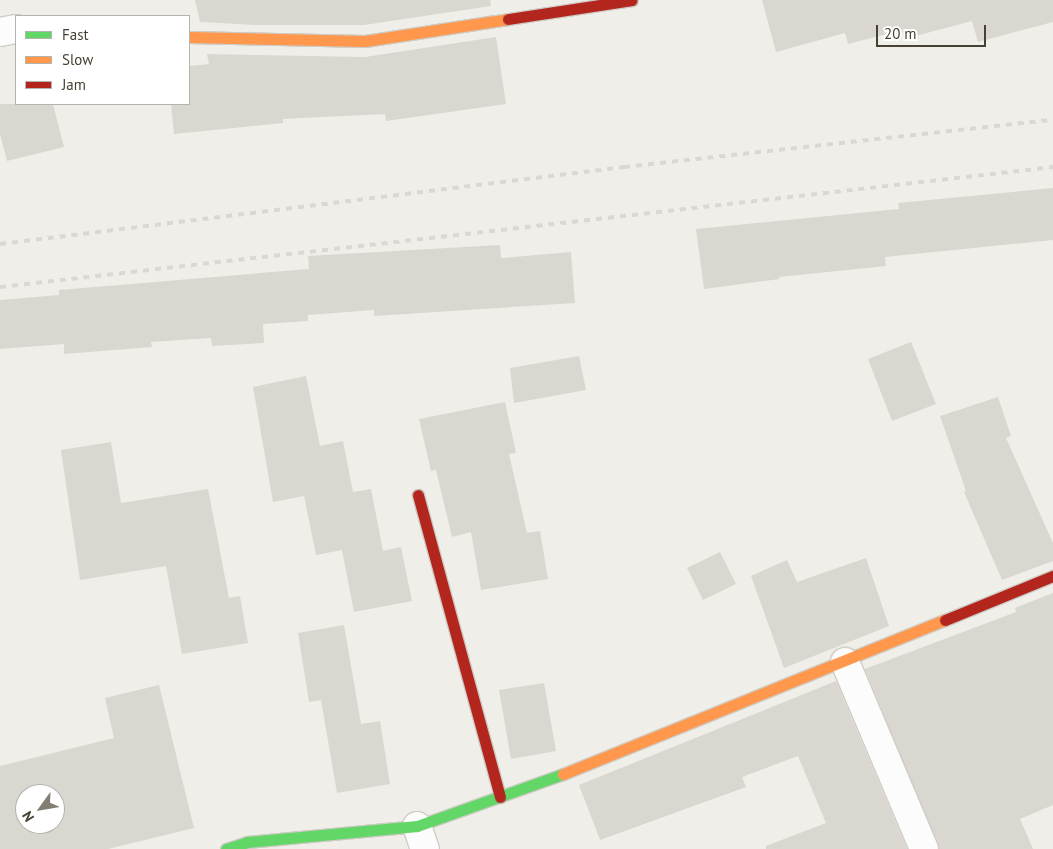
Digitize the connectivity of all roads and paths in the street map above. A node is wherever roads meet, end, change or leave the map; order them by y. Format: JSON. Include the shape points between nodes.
{"nodes":[{"id":1,"x":632,"y":0,"type":"edge"},
{"id":2,"x":15,"y":29,"type":"edge"},
{"id":3,"x":0,"y":32,"type":"edge"},
{"id":4,"x":190,"y":37,"type":"edge"},
{"id":5,"x":418,"y":495,"type":"dead end"},
{"id":6,"x":1053,"y":576,"type":"edge"},
{"id":7,"x":845,"y":662,"type":"junction"},
{"id":8,"x":500,"y":797,"type":"junction"},
{"id":9,"x":421,"y":838,"type":"edge"},
{"id":10,"x":226,"y":849,"type":"edge"},
{"id":11,"x":924,"y":849,"type":"edge"}],
"edges":[{"from":1,"to":4,"type":"street","via":[[365,41]]},
{"from":2,"to":3,"type":"street"},
{"from":5,"to":8,"type":"street"},
{"from":6,"to":7,"type":"street"},
{"from":7,"to":8,"type":"street"},
{"from":7,"to":11,"type":"street"},
{"from":8,"to":9,"type":"street"},
{"from":9,"to":10,"type":"street","via":[[247,842]]}]}
